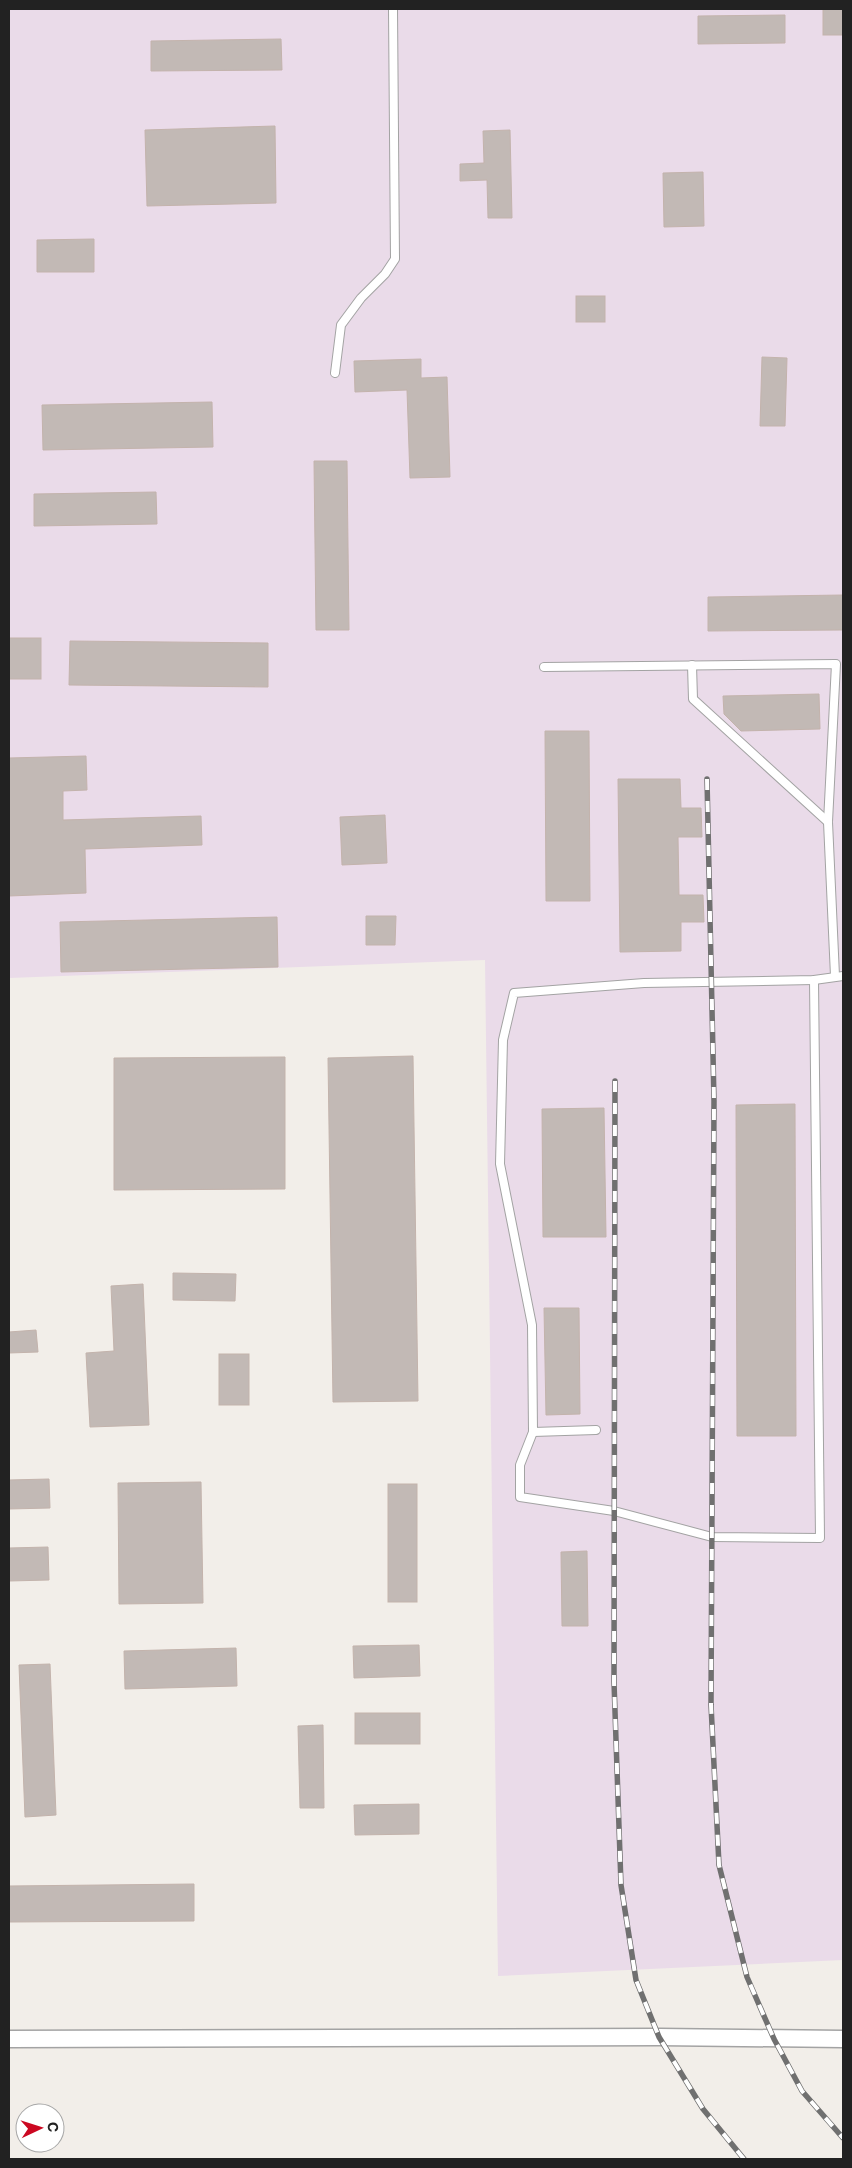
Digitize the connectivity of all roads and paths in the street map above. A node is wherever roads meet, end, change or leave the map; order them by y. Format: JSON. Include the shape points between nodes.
{"nodes":[{"id":1,"x":393,"y":9,"type":"edge"},
{"id":2,"x":335,"y":373,"type":"dead end"},
{"id":3,"x":692,"y":666,"type":"junction"},
{"id":4,"x":544,"y":667,"type":"dead end"},
{"id":5,"x":828,"y":822,"type":"junction"},
{"id":6,"x":839,"y":976,"type":"edge"},
{"id":7,"x":814,"y":980,"type":"junction"},
{"id":8,"x":596,"y":1430,"type":"dead end"},
{"id":9,"x":533,"y":1432,"type":"junction"},
{"id":10,"x":843,"y":2039,"type":"edge"},
{"id":11,"x":9,"y":2040,"type":"edge"}],
"edges":[{"from":1,"to":2,"type":"lane","via":[[395,259],[341,325]]},
{"from":3,"to":4,"type":"lane"},
{"from":3,"to":5,"type":"lane","via":[[694,699]]},
{"from":3,"to":5,"type":"lane","via":[[836,664]]},
{"from":5,"to":6,"type":"lane"},
{"from":6,"to":7,"type":"lane"},
{"from":7,"to":9,"type":"lane","via":[[644,983],[514,994],[503,1040],[500,1164],[532,1325]]},
{"from":7,"to":9,"type":"lane","via":[[820,1538],[712,1537],[614,1511],[520,1497],[520,1465]]},
{"from":8,"to":9,"type":"lane"},
{"from":10,"to":11,"type":"street"}]}
